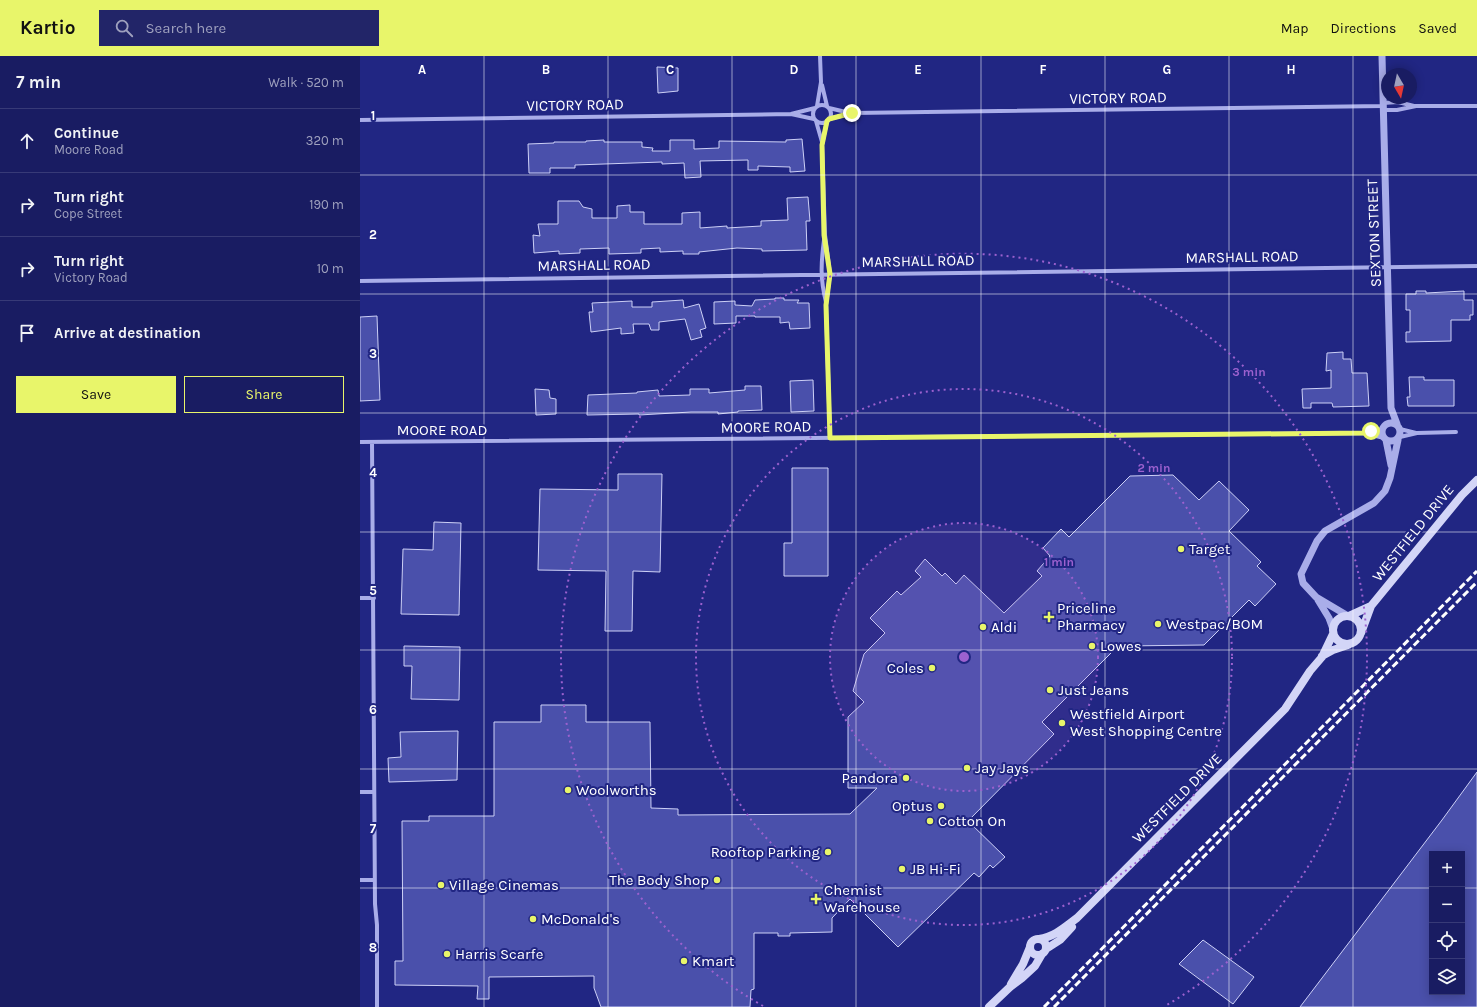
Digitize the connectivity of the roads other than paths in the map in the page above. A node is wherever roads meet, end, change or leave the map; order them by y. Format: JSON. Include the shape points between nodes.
{"nodes":[{"id":1,"x":820,"y":56,"type":"edge"},
{"id":2,"x":1382,"y":56,"type":"edge"},
{"id":3,"x":821,"y":82,"type":"junction"},
{"id":4,"x":1383,"y":106,"type":"junction"},
{"id":5,"x":1416,"y":106,"type":"junction"},
{"id":6,"x":1477,"y":106,"type":"edge"},
{"id":7,"x":816,"y":107,"type":"junction"},
{"id":8,"x":828,"y":107,"type":"junction"},
{"id":9,"x":852,"y":113,"type":"junction"},
{"id":10,"x":791,"y":114,"type":"junction"},
{"id":11,"x":360,"y":120,"type":"edge"},
{"id":12,"x":815,"y":120,"type":"junction"},
{"id":13,"x":828,"y":120,"type":"junction"},
{"id":14,"x":822,"y":145,"type":"junction"},
{"id":15,"x":824,"y":235,"type":"junction"},
{"id":16,"x":1477,"y":266,"type":"edge"},
{"id":17,"x":1387,"y":267,"type":"junction"},
{"id":18,"x":821,"y":274,"type":"junction"},
{"id":19,"x":830,"y":274,"type":"junction"},
{"id":20,"x":360,"y":281,"type":"edge"},
{"id":21,"x":826,"y":305,"type":"junction"},
{"id":22,"x":1391,"y":408,"type":"junction"},
{"id":23,"x":1384,"y":427,"type":"junction"},
{"id":24,"x":1398,"y":427,"type":"junction"},
{"id":25,"x":1456,"y":432,"type":"dead end"},
{"id":26,"x":1364,"y":433,"type":"junction"},
{"id":27,"x":1417,"y":433,"type":"junction"},
{"id":28,"x":830,"y":438,"type":"junction"},
{"id":29,"x":1399,"y":438,"type":"junction"},
{"id":30,"x":1385,"y":439,"type":"junction"},
{"id":31,"x":360,"y":442,"type":"edge"},
{"id":32,"x":372,"y":442,"type":"junction"},
{"id":33,"x":1392,"y":470,"type":"junction"},
{"id":34,"x":1477,"y":480,"type":"edge"},
{"id":35,"x":1316,"y":597,"type":"junction"},
{"id":36,"x":360,"y":598,"type":"edge"},
{"id":37,"x":374,"y":598,"type":"junction"},
{"id":38,"x":1372,"y":606,"type":"junction"},
{"id":39,"x":1349,"y":616,"type":"junction"},
{"id":40,"x":1333,"y":631,"type":"junction"},
{"id":41,"x":1361,"y":633,"type":"junction"},
{"id":42,"x":1351,"y":644,"type":"junction"},
{"id":43,"x":1322,"y":657,"type":"junction"},
{"id":44,"x":360,"y":792,"type":"edge"},
{"id":45,"x":374,"y":792,"type":"junction"},
{"id":46,"x":360,"y":880,"type":"edge"},
{"id":47,"x":374,"y":880,"type":"junction"},
{"id":48,"x":1077,"y":918,"type":"junction"},
{"id":49,"x":1039,"y":939,"type":"junction"},
{"id":50,"x":1030,"y":947,"type":"junction"},
{"id":51,"x":1044,"y":952,"type":"junction"},
{"id":52,"x":1010,"y":987,"type":"junction"},
{"id":53,"x":377,"y":1007,"type":"edge"},
{"id":54,"x":989,"y":1007,"type":"edge"}],
"edges":[{"from":1,"to":3,"type":"street"},
{"from":2,"to":4,"type":"street","name":"SEXTON STREET"},
{"from":3,"to":7,"type":"street"},
{"from":3,"to":8,"type":"street"},
{"from":4,"to":5,"type":"street","name":"VICTORY ROAD","via":[[1398,102]]},
{"from":4,"to":5,"type":"street","name":"VICTORY ROAD","via":[[1397,110]]},
{"from":4,"to":9,"type":"street","name":"VICTORY ROAD"},
{"from":4,"to":17,"type":"street","name":"SEXTON STREET"},
{"from":5,"to":6,"type":"street","name":"VICTORY ROAD"},
{"from":7,"to":8,"type":"street"},
{"from":7,"to":10,"type":"street","name":"VICTORY ROAD"},
{"from":7,"to":12,"type":"street","via":[[813,113]]},
{"from":8,"to":9,"type":"street","name":"VICTORY ROAD"},
{"from":8,"to":13,"type":"street"},
{"from":9,"to":13,"type":"street","name":"VICTORY ROAD"},
{"from":10,"to":11,"type":"street","name":"VICTORY ROAD"},
{"from":10,"to":12,"type":"street","name":"VICTORY ROAD"},
{"from":12,"to":13,"type":"street"},
{"from":12,"to":14,"type":"street"},
{"from":13,"to":14,"type":"street"},
{"from":14,"to":15,"type":"street"},
{"from":15,"to":18,"type":"street"},
{"from":15,"to":19,"type":"street"},
{"from":16,"to":17,"type":"street","name":"MARSHALL ROAD"},
{"from":17,"to":19,"type":"street","name":"MARSHALL ROAD"},
{"from":17,"to":22,"type":"street","name":"SEXTON STREET"},
{"from":18,"to":19,"type":"street","name":"MARSHALL ROAD"},
{"from":18,"to":20,"type":"street","name":"MARSHALL ROAD"},
{"from":18,"to":21,"type":"street"},
{"from":19,"to":21,"type":"street"},
{"from":21,"to":28,"type":"street"},
{"from":22,"to":23,"type":"street","name":"SEXTON STREET"},
{"from":22,"to":24,"type":"street","name":"SEXTON STREET"},
{"from":23,"to":24,"type":"street","via":[[1391,423]]},
{"from":23,"to":26,"type":"street","name":"MOORE ROAD"},
{"from":23,"to":30,"type":"street"},
{"from":24,"to":27,"type":"street"},
{"from":24,"to":29,"type":"street"},
{"from":25,"to":27,"type":"street"},
{"from":26,"to":28,"type":"street","name":"MOORE ROAD"},
{"from":26,"to":30,"type":"street","name":"MOORE ROAD"},
{"from":27,"to":29,"type":"street"},
{"from":28,"to":32,"type":"street","name":"MOORE ROAD"},
{"from":29,"to":30,"type":"street","via":[[1392,442]]},
{"from":29,"to":33,"type":"street"},
{"from":30,"to":33,"type":"street"},
{"from":31,"to":32,"type":"street","name":"MOORE ROAD"},
{"from":32,"to":37,"type":"street"},
{"from":33,"to":35,"type":"street","via":[[1388,485],[1380,496],[1369,506],[1329,528],[1317,541],[1303,568],[1301,578]]},
{"from":34,"to":38,"type":"main road","name":"WESTFIELD DRIVE"},
{"from":35,"to":39,"type":"street"},
{"from":35,"to":40,"type":"street"},
{"from":36,"to":37,"type":"street"},
{"from":37,"to":45,"type":"street"},
{"from":38,"to":39,"type":"main road","name":"WESTFIELD DRIVE"},
{"from":38,"to":41,"type":"main road","name":"WESTFIELD DRIVE"},
{"from":39,"to":40,"type":"main road","via":[[1337,620]]},
{"from":39,"to":41,"type":"main road","via":[[1359,622]]},
{"from":40,"to":42,"type":"main road","via":[[1339,642]]},
{"from":40,"to":43,"type":"main road","name":"WESTFIELD DRIVE"},
{"from":41,"to":42,"type":"main road"},
{"from":42,"to":43,"type":"main road","name":"WESTFIELD DRIVE"},
{"from":43,"to":48,"type":"main road","name":"WESTFIELD DRIVE","via":[[1284,710]]},
{"from":44,"to":45,"type":"street"},
{"from":45,"to":47,"type":"street"},
{"from":46,"to":47,"type":"street"},
{"from":47,"to":53,"type":"street"},
{"from":48,"to":49,"type":"main road","name":"WESTFIELD DRIVE","via":[[1063,929]]},
{"from":48,"to":51,"type":"main road","name":"WESTFIELD DRIVE","via":[[1064,936]]},
{"from":49,"to":50,"type":"main road","via":[[1033,940]]},
{"from":49,"to":51,"type":"main road","via":[[1045,943]]},
{"from":50,"to":51,"type":"main road","via":[[1033,954]]},
{"from":50,"to":52,"type":"main road","name":"WESTFIELD DRIVE"},
{"from":51,"to":52,"type":"main road","name":"WESTFIELD DRIVE","via":[[1035,966]]},
{"from":52,"to":54,"type":"main road","name":"WESTFIELD DRIVE"}]}
